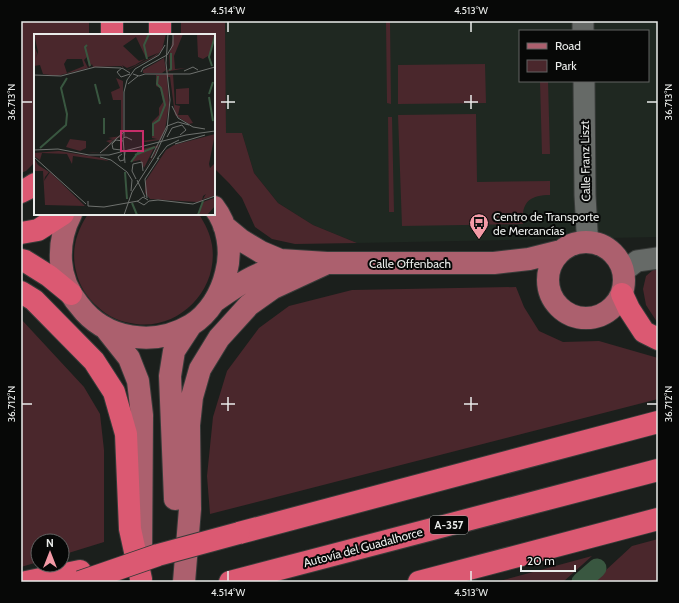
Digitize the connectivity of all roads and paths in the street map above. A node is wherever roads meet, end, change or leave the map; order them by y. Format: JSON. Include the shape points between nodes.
{"nodes":[{"id":1,"x":112,"y":21,"type":"edge"},
{"id":2,"x":125,"y":21,"type":"edge"},
{"id":3,"x":160,"y":21,"type":"edge"},
{"id":4,"x":112,"y":34,"type":"edge"},
{"id":5,"x":126,"y":34,"type":"edge"},
{"id":6,"x":160,"y":34,"type":"edge"},
{"id":7,"x":584,"y":82,"type":"edge"},
{"id":8,"x":34,"y":185,"type":"edge"},
{"id":9,"x":21,"y":192,"type":"edge"},
{"id":10,"x":215,"y":208,"type":"edge"},
{"id":11,"x":60,"y":215,"type":"edge"},
{"id":12,"x":71,"y":215,"type":"edge"},
{"id":13,"x":224,"y":226,"type":"junction"},
{"id":14,"x":21,"y":233,"type":"edge"},
{"id":15,"x":588,"y":242,"type":"junction"},
{"id":16,"x":561,"y":251,"type":"junction"},
{"id":17,"x":658,"y":258,"type":"edge"},
{"id":18,"x":21,"y":260,"type":"edge"},
{"id":19,"x":327,"y":263,"type":"junction"},
{"id":20,"x":494,"y":263,"type":"junction"},
{"id":21,"x":624,"y":270,"type":"junction"},
{"id":22,"x":21,"y":292,"type":"edge"},
{"id":23,"x":71,"y":294,"type":"junction"},
{"id":24,"x":550,"y":294,"type":"junction"},
{"id":25,"x":622,"y":294,"type":"junction"},
{"id":26,"x":214,"y":302,"type":"junction"},
{"id":27,"x":191,"y":325,"type":"junction"},
{"id":28,"x":106,"y":329,"type":"junction"},
{"id":29,"x":658,"y":339,"type":"edge"},
{"id":30,"x":658,"y":422,"type":"edge"},
{"id":31,"x":658,"y":470,"type":"edge"},
{"id":32,"x":658,"y":519,"type":"edge"},
{"id":33,"x":79,"y":578,"type":"edge"},
{"id":34,"x":141,"y":580,"type":"edge"},
{"id":35,"x":235,"y":581,"type":"edge"},
{"id":36,"x":26,"y":582,"type":"edge"},
{"id":37,"x":179,"y":582,"type":"edge"},
{"id":38,"x":184,"y":582,"type":"edge"},
{"id":39,"x":419,"y":582,"type":"edge"}],
"edges":[{"from":1,"to":4,"type":"highway"},
{"from":2,"to":5,"type":"highway"},
{"from":3,"to":6,"type":"highway"},
{"from":7,"to":15,"type":"street","name":"Calle Franz Liszt"},
{"from":8,"to":9,"type":"highway"},
{"from":10,"to":13,"type":"main road"},
{"from":11,"to":14,"type":"highway","via":[[38,230]]},
{"from":12,"to":23,"type":"main road","via":[[66,223],[61,247],[62,271]]},
{"from":13,"to":19,"type":"main road","via":[[241,240],[280,260]]},
{"from":13,"to":26,"type":"main road","via":[[229,245],[228,265],[224,284]]},
{"from":15,"to":16,"type":"main road","via":[[569,246]]},
{"from":15,"to":21,"type":"main road","via":[[610,251],[620,260]]},
{"from":16,"to":20,"type":"main road","name":"Calle Offenbach","via":[[529,259]]},
{"from":16,"to":24,"type":"main road","via":[[549,271]]},
{"from":17,"to":21,"type":"street","via":[[637,261]]},
{"from":18,"to":23,"type":"highway","via":[[49,276]]},
{"from":19,"to":20,"type":"main road","name":"Calle Offenbach"},
{"from":19,"to":26,"type":"main road","via":[[260,273]]},
{"from":19,"to":38,"type":"main road","via":[[273,288],[249,305],[219,338],[200,369],[192,397],[189,426],[190,510]]},
{"from":20,"to":24,"type":"main road","name":"Calle Offenbach","via":[[525,271]]},
{"from":21,"to":25,"type":"main road","via":[[625,283]]},
{"from":22,"to":34,"type":"highway","via":[[34,300],[94,362],[114,392],[126,434],[130,529]]},
{"from":23,"to":28,"type":"main road","via":[[86,314]]},
{"from":24,"to":25,"type":"main road","via":[[557,305],[579,318],[605,314],[615,306]]},
{"from":25,"to":29,"type":"highway","via":[[644,332]]},
{"from":26,"to":27,"type":"main road"},
{"from":27,"to":28,"type":"main road","via":[[171,334],[149,338],[127,336]]},
{"from":27,"to":37,"type":"main road","via":[[174,351],[170,376]]},
{"from":28,"to":34,"type":"main road","via":[[129,358],[138,381],[142,415]]},
{"from":30,"to":33,"type":"highway","bridge":true},
{"from":31,"to":35,"type":"highway","name":"Autovía del Guadalhorce","number":"A-357"},
{"from":32,"to":39,"type":"highway"},
{"from":33,"to":36,"type":"highway"}]}
